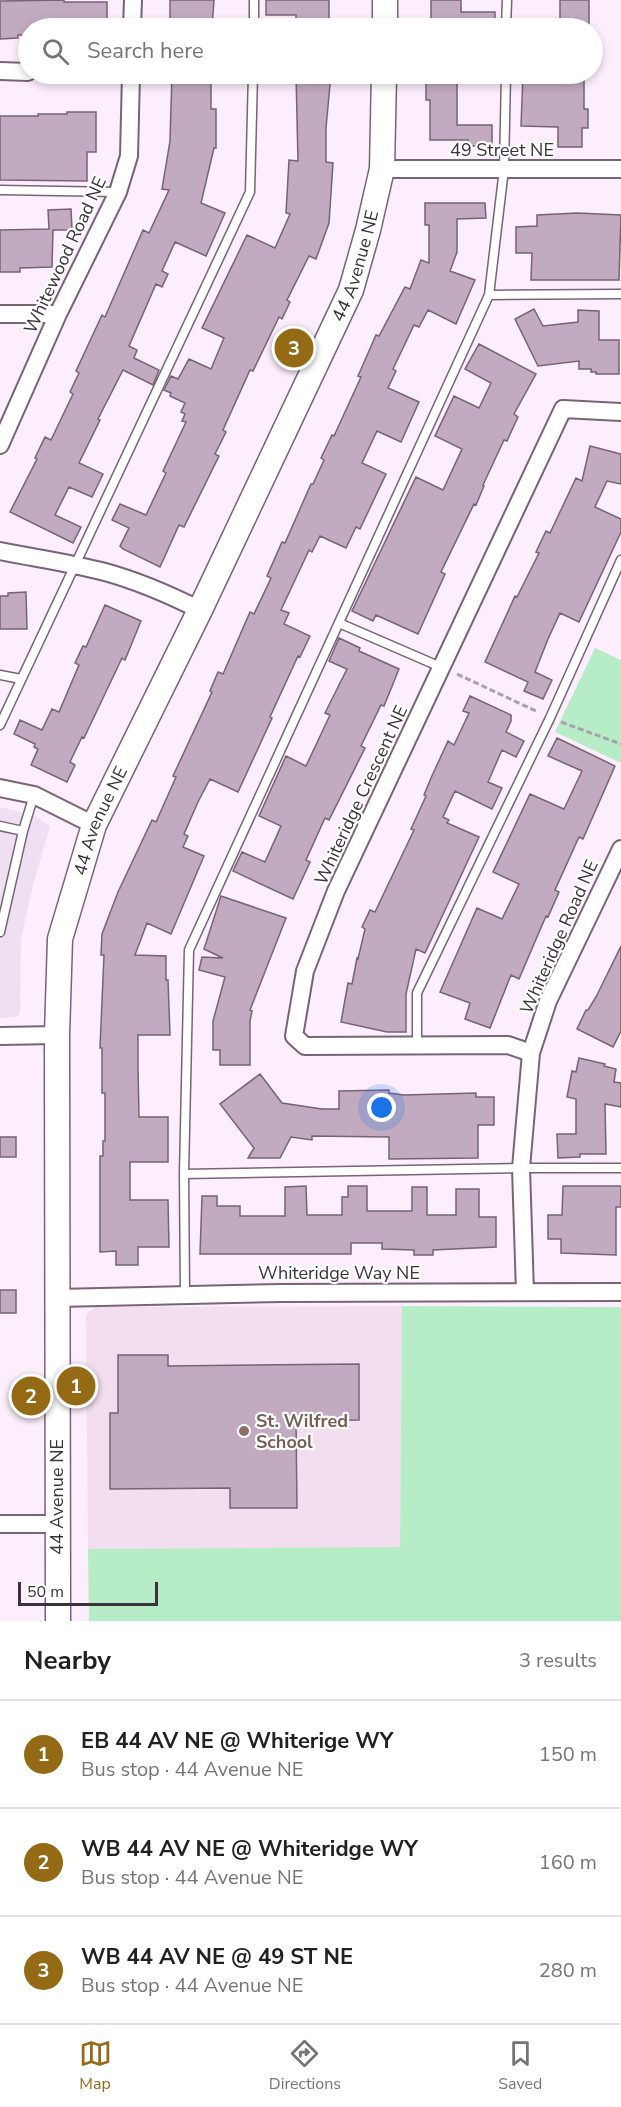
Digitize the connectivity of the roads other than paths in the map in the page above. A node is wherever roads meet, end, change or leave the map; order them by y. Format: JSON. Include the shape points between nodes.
{"nodes":[{"id":1,"x":133,"y":0,"type":"edge"},
{"id":2,"x":254,"y":0,"type":"edge"},
{"id":3,"x":385,"y":0,"type":"edge"},
{"id":4,"x":507,"y":0,"type":"edge"},
{"id":5,"x":132,"y":18,"type":"edge"},
{"id":6,"x":254,"y":18,"type":"edge"},
{"id":7,"x":385,"y":18,"type":"edge"},
{"id":8,"x":506,"y":18,"type":"edge"},
{"id":9,"x":0,"y":71,"type":"edge"},
{"id":10,"x":18,"y":72,"type":"edge"},
{"id":11,"x":131,"y":84,"type":"edge"},
{"id":12,"x":253,"y":84,"type":"edge"},
{"id":13,"x":384,"y":84,"type":"edge"},
{"id":14,"x":506,"y":84,"type":"edge"},
{"id":15,"x":382,"y":169,"type":"junction"},
{"id":16,"x":504,"y":169,"type":"junction"},
{"id":17,"x":621,"y":169,"type":"edge"},
{"id":18,"x":0,"y":190,"type":"edge"},
{"id":19,"x":118,"y":192,"type":"junction"},
{"id":20,"x":621,"y":294,"type":"edge"},
{"id":21,"x":489,"y":295,"type":"junction"},
{"id":22,"x":0,"y":314,"type":"edge"},
{"id":23,"x":58,"y":314,"type":"junction"},
{"id":24,"x":621,"y":412,"type":"edge"},
{"id":25,"x":2,"y":435,"type":"edge"},
{"id":26,"x":0,"y":551,"type":"edge"},
{"id":27,"x":621,"y":560,"type":"edge"},
{"id":28,"x":75,"y":565,"type":"junction"},
{"id":29,"x":200,"y":610,"type":"junction"},
{"id":30,"x":339,"y":623,"type":"junction"},
{"id":31,"x":443,"y":668,"type":"junction"},
{"id":32,"x":0,"y":675,"type":"edge"},
{"id":33,"x":21,"y":679,"type":"junction"},
{"id":34,"x":0,"y":725,"type":"edge"},
{"id":35,"x":0,"y":788,"type":"edge"},
{"id":36,"x":34,"y":795,"type":"junction"},
{"id":37,"x":93,"y":825,"type":"junction"},
{"id":38,"x":0,"y":826,"type":"edge"},
{"id":39,"x":23,"y":831,"type":"junction"},
{"id":40,"x":621,"y":849,"type":"edge"},
{"id":41,"x":0,"y":932,"type":"edge"},
{"id":42,"x":57,"y":1035,"type":"junction"},
{"id":43,"x":0,"y":1036,"type":"edge"},
{"id":44,"x":417,"y":1046,"type":"junction"},
{"id":45,"x":531,"y":1053,"type":"junction"},
{"id":46,"x":521,"y":1168,"type":"junction"},
{"id":47,"x":621,"y":1168,"type":"edge"},
{"id":48,"x":184,"y":1174,"type":"junction"},
{"id":49,"x":525,"y":1292,"type":"junction"},
{"id":50,"x":621,"y":1292,"type":"edge"},
{"id":51,"x":184,"y":1295,"type":"junction"},
{"id":52,"x":57,"y":1298,"type":"junction"},
{"id":53,"x":0,"y":1524,"type":"edge"},
{"id":54,"x":57,"y":1524,"type":"junction"},
{"id":55,"x":58,"y":1621,"type":"edge"}],
"edges":[{"from":1,"to":5,"type":"street"},
{"from":2,"to":6,"type":"lane"},
{"from":3,"to":7,"type":"street"},
{"from":4,"to":8,"type":"lane"},
{"from":9,"to":10,"type":"street"},
{"from":11,"to":19,"type":"street","name":"Whitewood Road NE","via":[[129,156]]},
{"from":12,"to":28,"type":"lane","via":[[250,192]]},
{"from":13,"to":15,"type":"street","name":"44 Avenue NE"},
{"from":14,"to":16,"type":"lane"},
{"from":15,"to":16,"type":"street","name":"49 Street NE"},
{"from":15,"to":29,"type":"street","name":"44 Avenue NE","via":[[351,290]]},
{"from":16,"to":17,"type":"street","name":"49 Street NE"},
{"from":16,"to":21,"type":"lane"},
{"from":18,"to":19,"type":"lane"},
{"from":19,"to":23,"type":"street","name":"Whitewood Road NE"},
{"from":20,"to":21,"type":"lane"},
{"from":21,"to":30,"type":"lane"},
{"from":22,"to":23,"type":"street"},
{"from":23,"to":25,"type":"street","name":"Whitewood Road NE"},
{"from":24,"to":31,"type":"street","name":"Whiteridge Crescent NE","via":[[563,409]]},
{"from":26,"to":28,"type":"street"},
{"from":27,"to":44,"type":"lane","via":[[550,718],[417,993]]},
{"from":28,"to":29,"type":"street","via":[[108,573]]},
{"from":28,"to":33,"type":"lane"},
{"from":29,"to":37,"type":"street","name":"44 Avenue NE"},
{"from":30,"to":31,"type":"lane"},
{"from":30,"to":48,"type":"lane","via":[[189,950]]},
{"from":31,"to":44,"type":"street","name":"Whiteridge Crescent NE","via":[[336,891],[305,971],[294,1036],[305,1047]]},
{"from":32,"to":33,"type":"lane"},
{"from":33,"to":34,"type":"lane"},
{"from":35,"to":36,"type":"street"},
{"from":36,"to":37,"type":"street"},
{"from":36,"to":39,"type":"lane"},
{"from":37,"to":42,"type":"street","name":"44 Avenue NE","via":[[60,939]]},
{"from":38,"to":39,"type":"lane"},
{"from":39,"to":41,"type":"lane"},
{"from":40,"to":45,"type":"street","name":"Whiteridge Road NE","via":[[548,1001]]},
{"from":42,"to":43,"type":"street"},
{"from":42,"to":52,"type":"street","name":"44 Avenue NE"},
{"from":44,"to":45,"type":"street","name":"Whiteridge Crescent NE","via":[[508,1045]]},
{"from":45,"to":46,"type":"street","name":"Whiteridge Road NE"},
{"from":46,"to":47,"type":"lane"},
{"from":46,"to":48,"type":"lane"},
{"from":46,"to":49,"type":"street","name":"Whiteridge Road NE"},
{"from":48,"to":51,"type":"lane"},
{"from":49,"to":50,"type":"street","name":"Whiteridge Way NE"},
{"from":49,"to":51,"type":"street","name":"Whiteridge Way NE"},
{"from":51,"to":52,"type":"street","name":"Whiteridge Way NE"},
{"from":52,"to":54,"type":"street","name":"44 Avenue NE"},
{"from":53,"to":54,"type":"street"},
{"from":54,"to":55,"type":"street","name":"44 Avenue NE"}]}
